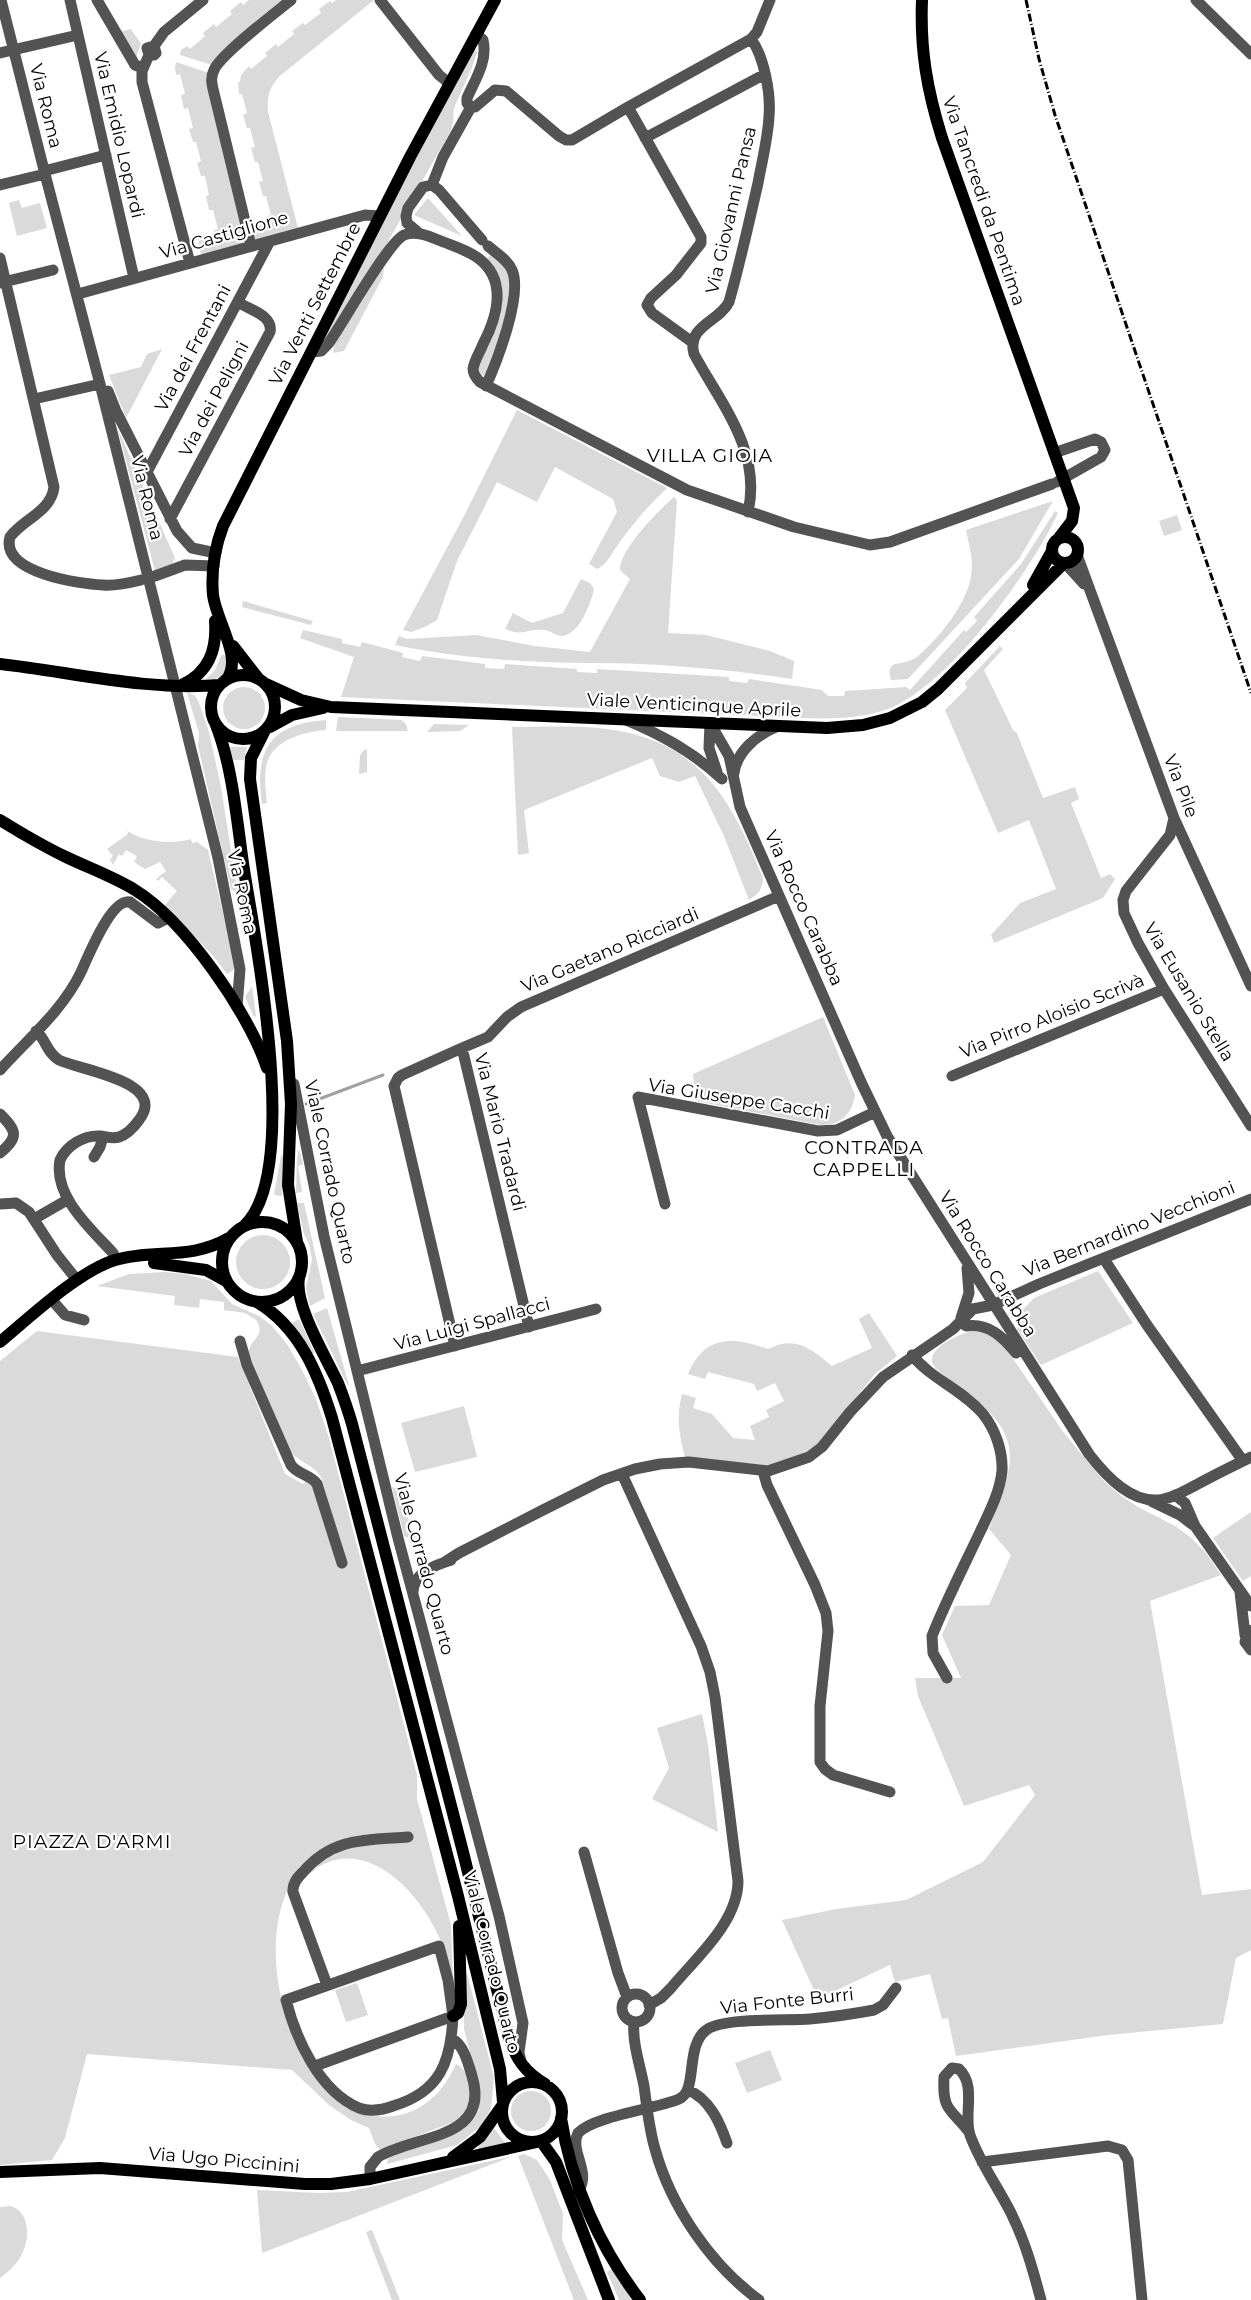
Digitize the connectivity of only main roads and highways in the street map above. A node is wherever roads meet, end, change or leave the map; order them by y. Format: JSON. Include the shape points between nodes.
{"nodes":[{"id":1,"x":495,"y":0,"type":"edge"},
{"id":2,"x":922,"y":0,"type":"edge"},
{"id":3,"x":1072,"y":499,"type":"junction"},
{"id":4,"x":1059,"y":538,"type":"junction"},
{"id":5,"x":1076,"y":549,"type":"junction"},
{"id":6,"x":1052,"y":551,"type":"junction"},
{"id":7,"x":1064,"y":563,"type":"junction"},
{"id":8,"x":214,"y":601,"type":"junction"},
{"id":9,"x":1014,"y":612,"type":"junction"},
{"id":10,"x":226,"y":636,"type":"junction"},
{"id":11,"x":0,"y":664,"type":"edge"},
{"id":12,"x":262,"y":681,"type":"junction"},
{"id":13,"x":223,"y":682,"type":"junction"},
{"id":14,"x":178,"y":685,"type":"junction"},
{"id":15,"x":331,"y":707,"type":"junction"},
{"id":16,"x":216,"y":725,"type":"junction"},
{"id":17,"x":266,"y":730,"type":"junction"},
{"id":18,"x":0,"y":820,"type":"edge"},
{"id":19,"x":272,"y":1095,"type":"junction"},
{"id":20,"x":245,"y":1225,"type":"junction"},
{"id":21,"x":229,"y":1238,"type":"junction"},
{"id":22,"x":297,"y":1242,"type":"junction"},
{"id":23,"x":299,"y":1278,"type":"junction"},
{"id":24,"x":226,"y":1281,"type":"junction"},
{"id":25,"x":52,"y":1300,"type":"junction"},
{"id":26,"x":257,"y":1302,"type":"junction"},
{"id":27,"x":0,"y":1342,"type":"edge"},
{"id":28,"x":458,"y":1896,"type":"junction"},
{"id":29,"x":452,"y":2016,"type":"road end"},
{"id":30,"x":545,"y":2084,"type":"junction"},
{"id":31,"x":502,"y":2104,"type":"junction"},
{"id":32,"x":561,"y":2118,"type":"junction"},
{"id":33,"x":539,"y":2141,"type":"junction"},
{"id":34,"x":442,"y":2162,"type":"junction"},
{"id":35,"x":0,"y":2172,"type":"edge"},
{"id":36,"x":609,"y":2300,"type":"edge"},
{"id":37,"x":640,"y":2300,"type":"edge"}],
"edges":[{"from":1,"to":8,"type":"main road","name":"Via Venti Settembre","via":[[379,216],[230,510],[215,559]]},
{"from":2,"to":3,"type":"main road","name":"Via Tancredi da Pentima","via":[[923,57],[942,138],[1054,453],[1057,482]]},
{"from":3,"to":4,"type":"main road","via":[[1073,519]]},
{"from":3,"to":5,"type":"main road","name":"Via Tancredi da Pentima","via":[[1080,519]]},
{"from":4,"to":5,"type":"main road","via":[[1066,537]]},
{"from":4,"to":6,"type":"main road","via":[[1053,543]]},
{"from":5,"to":7,"type":"main road","via":[[1072,560]]},
{"from":6,"to":7,"type":"main road","via":[[1057,560]]},
{"from":6,"to":9,"type":"main road","name":"Viale Venticinque Aprile"},
{"from":7,"to":9,"type":"main road","name":"Viale Venticinque Aprile"},
{"from":8,"to":10,"type":"main road","name":"Via Venti Settembre"},
{"from":8,"to":14,"type":"main road","via":[[216,636],[212,656],[200,673]]},
{"from":9,"to":15,"type":"main road","name":"Viale Venticinque Aprile","via":[[922,702],[876,722],[851,726],[776,727]]},
{"from":10,"to":12,"type":"main road","name":"Via Venti Settembre"},
{"from":10,"to":13,"type":"main road","name":"Via Venti Settembre","via":[[233,663]]},
{"from":11,"to":14,"type":"main road"},
{"from":12,"to":13,"type":"main road","via":[[240,674]]},
{"from":12,"to":15,"type":"main road","name":"Viale Venticinque Aprile","via":[[301,700]]},
{"from":12,"to":17,"type":"main road","via":[[273,693],[276,703],[275,714]]},
{"from":13,"to":14,"type":"main road"},
{"from":13,"to":16,"type":"main road","via":[[211,702]]},
{"from":15,"to":17,"type":"main road","name":"Viale Venticinque Aprile","via":[[292,715]]},
{"from":16,"to":17,"type":"main road","via":[[229,736],[239,739],[250,739]]},
{"from":16,"to":19,"type":"main road","via":[[232,791],[263,987]]},
{"from":17,"to":22,"type":"main road","name":"Viale Corrado Quarto","via":[[251,758],[250,779],[289,1065],[288,1185]]},
{"from":18,"to":19,"type":"main road","via":[[47,848],[132,888],[168,918],[205,960],[238,1007],[259,1046]]},
{"from":19,"to":20,"type":"main road","via":[[266,1184],[256,1211]]},
{"from":20,"to":21,"type":"main road"},
{"from":20,"to":22,"type":"main road","via":[[272,1223],[288,1231]]},
{"from":21,"to":24,"type":"main road","via":[[221,1260]]},
{"from":21,"to":25,"type":"main road","via":[[216,1246],[194,1252],[116,1260],[77,1280]]},
{"from":22,"to":23,"type":"main road","via":[[302,1258]]},
{"from":23,"to":26,"type":"main road","via":[[282,1297],[270,1302]]},
{"from":23,"to":30,"type":"main road","name":"Viale Corrado Quarto","via":[[299,1292],[306,1316],[338,1384],[352,1424],[515,2056],[526,2070]]},
{"from":24,"to":25,"type":"main road","via":[[199,1268],[168,1263],[135,1265],[94,1277]]},
{"from":24,"to":26,"type":"main road","via":[[241,1297]]},
{"from":25,"to":27,"type":"main road"},
{"from":26,"to":28,"type":"main road","name":"Viale Corrado Quarto","via":[[274,1312],[295,1337],[314,1370],[328,1406]]},
{"from":28,"to":29,"type":"main road","via":[[461,2004],[459,2012]]},
{"from":28,"to":31,"type":"main road","name":"Viale Corrado Quarto","via":[[500,2069]]},
{"from":30,"to":31,"type":"main road","via":[[534,2081],[522,2083],[512,2089]]},
{"from":30,"to":32,"type":"main road","via":[[558,2097],[562,2107]]},
{"from":31,"to":33,"type":"main road","via":[[502,2118],[510,2133],[520,2140]]},
{"from":31,"to":34,"type":"main road","name":"Via Ugo Piccinini","via":[[475,2142]]},
{"from":32,"to":33,"type":"main road","via":[[554,2132]]},
{"from":32,"to":37,"type":"main road","via":[[567,2156],[592,2220]]},
{"from":33,"to":34,"type":"main road","name":"Via Ugo Piccinini"},
{"from":33,"to":36,"type":"main road","via":[[548,2147],[556,2162]]},
{"from":34,"to":35,"type":"main road","name":"Via Ugo Piccinini","via":[[370,2179],[331,2184],[100,2168]]}]}
